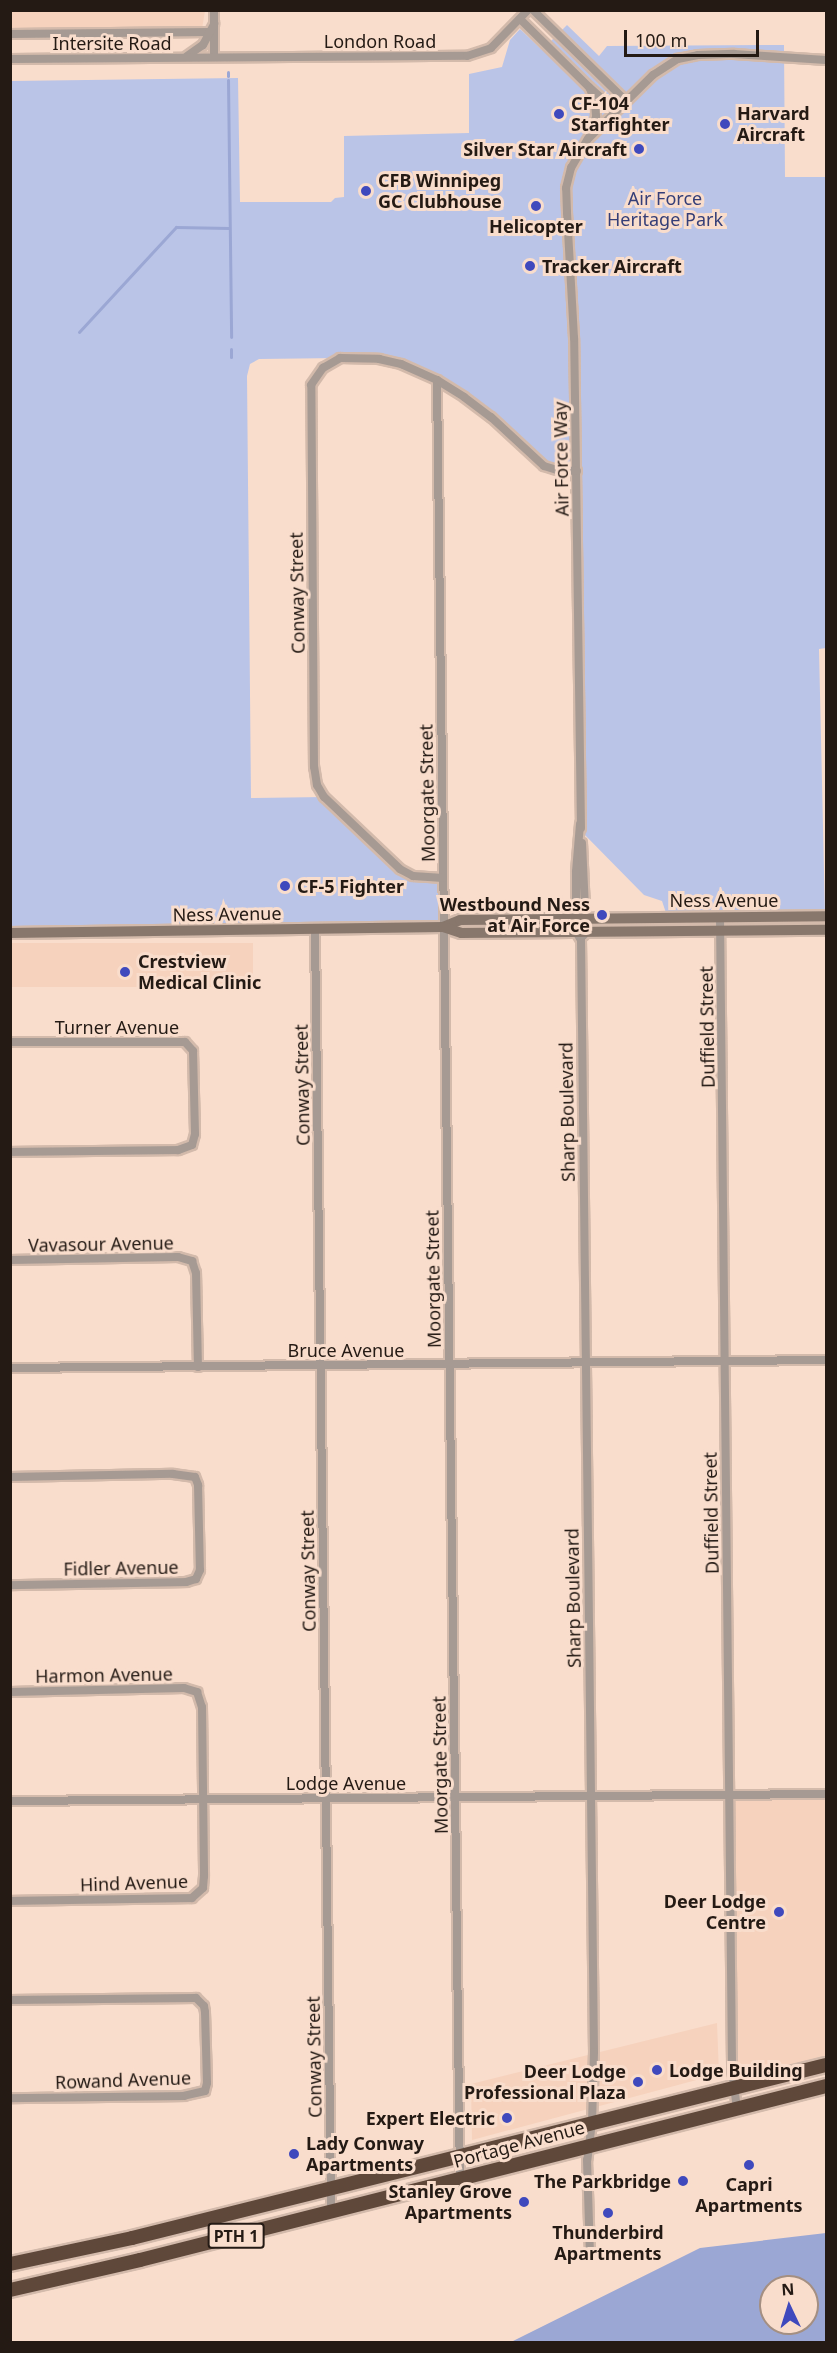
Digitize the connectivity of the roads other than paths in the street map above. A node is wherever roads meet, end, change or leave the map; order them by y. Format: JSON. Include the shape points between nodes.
{"nodes":[{"id":1,"x":214,"y":10,"type":"edge"},
{"id":2,"x":528,"y":10,"type":"edge"},
{"id":3,"x":533,"y":10,"type":"edge"},
{"id":4,"x":520,"y":19,"type":"junction"},
{"id":5,"x":212,"y":28,"type":"junction"},
{"id":6,"x":10,"y":34,"type":"edge"},
{"id":7,"x":182,"y":57,"type":"junction"},
{"id":8,"x":214,"y":57,"type":"junction"},
{"id":9,"x":10,"y":59,"type":"edge"},
{"id":10,"x":826,"y":60,"type":"edge"},
{"id":11,"x":589,"y":87,"type":"junction"},
{"id":12,"x":626,"y":101,"type":"junction"},
{"id":13,"x":616,"y":111,"type":"junction"},
{"id":14,"x":588,"y":139,"type":"junction"},
{"id":15,"x":437,"y":380,"type":"junction"},
{"id":16,"x":577,"y":471,"type":"junction"},
{"id":17,"x":443,"y":878,"type":"junction"},
{"id":18,"x":826,"y":916,"type":"edge"},
{"id":19,"x":581,"y":917,"type":"junction"},
{"id":20,"x":720,"y":917,"type":"junction"},
{"id":21,"x":443,"y":927,"type":"junction"},
{"id":22,"x":315,"y":930,"type":"junction"},
{"id":23,"x":826,"y":930,"type":"edge"},
{"id":24,"x":720,"y":931,"type":"junction"},
{"id":25,"x":10,"y":933,"type":"edge"},
{"id":26,"x":581,"y":934,"type":"junction"},
{"id":27,"x":10,"y":1042,"type":"edge"},
{"id":28,"x":10,"y":1152,"type":"edge"},
{"id":29,"x":10,"y":1260,"type":"edge"},
{"id":30,"x":826,"y":1360,"type":"edge"},
{"id":31,"x":724,"y":1361,"type":"junction"},
{"id":32,"x":585,"y":1363,"type":"junction"},
{"id":33,"x":449,"y":1364,"type":"junction"},
{"id":34,"x":320,"y":1365,"type":"junction"},
{"id":35,"x":198,"y":1367,"type":"junction"},
{"id":36,"x":10,"y":1368,"type":"edge"},
{"id":37,"x":10,"y":1477,"type":"edge"},
{"id":38,"x":10,"y":1585,"type":"edge"},
{"id":39,"x":10,"y":1692,"type":"edge"},
{"id":40,"x":826,"y":1794,"type":"edge"},
{"id":41,"x":730,"y":1795,"type":"junction"},
{"id":42,"x":591,"y":1796,"type":"junction"},
{"id":43,"x":455,"y":1797,"type":"junction"},
{"id":44,"x":326,"y":1798,"type":"junction"},
{"id":45,"x":203,"y":1799,"type":"junction"},
{"id":46,"x":10,"y":1801,"type":"edge"},
{"id":47,"x":10,"y":1901,"type":"edge"},
{"id":48,"x":10,"y":2000,"type":"edge"},
{"id":49,"x":826,"y":2065,"type":"edge"},
{"id":50,"x":733,"y":2086,"type":"junction"},
{"id":51,"x":826,"y":2086,"type":"edge"},
{"id":52,"x":10,"y":2098,"type":"edge"},
{"id":53,"x":737,"y":2108,"type":"junction"},
{"id":54,"x":592,"y":2122,"type":"junction"},
{"id":55,"x":590,"y":2144,"type":"junction"},
{"id":56,"x":460,"y":2156,"type":"junction"},
{"id":57,"x":460,"y":2178,"type":"junction"},
{"id":58,"x":331,"y":2189,"type":"junction"},
{"id":59,"x":331,"y":2211,"type":"junction"},
{"id":60,"x":590,"y":2257,"type":"dead end"},
{"id":61,"x":10,"y":2264,"type":"edge"},
{"id":62,"x":10,"y":2290,"type":"edge"}],
"edges":[{"from":1,"to":5,"type":"street"},
{"from":2,"to":4,"type":"street","name":"London Road"},
{"from":3,"to":12,"type":"street"},
{"from":4,"to":8,"type":"street","name":"London Road","via":[[491,48],[467,56]]},
{"from":4,"to":11,"type":"street"},
{"from":5,"to":6,"type":"street"},
{"from":5,"to":7,"type":"street","via":[[199,49]]},
{"from":5,"to":8,"type":"street"},
{"from":7,"to":8,"type":"street","name":"Intersite Road"},
{"from":7,"to":9,"type":"street","name":"Intersite Road"},
{"from":10,"to":12,"type":"street","name":"Air Force Way","via":[[734,54],[687,56],[662,68]]},
{"from":11,"to":13,"type":"street"},
{"from":11,"to":14,"type":"street","via":[[596,117]]},
{"from":12,"to":13,"type":"street","name":"Air Force Way"},
{"from":13,"to":14,"type":"street","name":"Air Force Way"},
{"from":14,"to":16,"type":"street","name":"Air Force Way","via":[[571,168],[566,188]]},
{"from":15,"to":16,"type":"street","via":[[491,417],[544,466]]},
{"from":15,"to":17,"type":"street","name":"Moorgate Street"},
{"from":15,"to":17,"type":"street","name":"Conway Street","via":[[387,361],[340,358],[316,375],[310,397],[315,777],[324,797],[400,869],[413,876]]},
{"from":16,"to":19,"type":"street","name":"Air Force Way"},
{"from":17,"to":21,"type":"street","name":"Moorgate Street"},
{"from":18,"to":20,"type":"main road","name":"Ness Avenue"},
{"from":19,"to":20,"type":"main road","name":"Ness Avenue"},
{"from":19,"to":21,"type":"main road","name":"Ness Avenue","via":[[460,920]]},
{"from":19,"to":26,"type":"street","name":"Air Force Way"},
{"from":20,"to":24,"type":"street","name":"Duffield Street"},
{"from":21,"to":22,"type":"main road","name":"Ness Avenue"},
{"from":21,"to":26,"type":"main road","name":"Ness Avenue","via":[[461,933]]},
{"from":21,"to":33,"type":"street","name":"Moorgate Street"},
{"from":22,"to":25,"type":"main road","name":"Ness Avenue"},
{"from":22,"to":34,"type":"street","name":"Conway Street"},
{"from":23,"to":24,"type":"main road","name":"Ness Avenue"},
{"from":24,"to":26,"type":"main road","name":"Ness Avenue"},
{"from":24,"to":31,"type":"street","name":"Duffield Street"},
{"from":26,"to":32,"type":"street","name":"Sharp Boulevard"},
{"from":27,"to":28,"type":"street","name":"Turner Avenue","via":[[185,1042],[193,1051],[195,1134],[192,1145],[178,1150]]},
{"from":29,"to":35,"type":"street","name":"Vavasour Avenue","via":[[178,1257],[192,1261],[196,1273]]},
{"from":30,"to":31,"type":"street","name":"Bruce Avenue"},
{"from":31,"to":32,"type":"street","name":"Bruce Avenue"},
{"from":31,"to":41,"type":"street","name":"Duffield Street"},
{"from":32,"to":33,"type":"street","name":"Bruce Avenue"},
{"from":32,"to":42,"type":"street","name":"Sharp Boulevard"},
{"from":33,"to":34,"type":"street","name":"Bruce Avenue"},
{"from":33,"to":43,"type":"street","name":"Moorgate Street"},
{"from":34,"to":35,"type":"street","name":"Bruce Avenue"},
{"from":34,"to":44,"type":"street","name":"Conway Street"},
{"from":35,"to":36,"type":"street","name":"Bruce Avenue"},
{"from":37,"to":38,"type":"street","name":"Fidler Avenue","via":[[195,1477],[200,1561],[196,1579],[186,1582]]},
{"from":39,"to":45,"type":"street","name":"Harmon Avenue","via":[[184,1688],[197,1692],[202,1707]]},
{"from":40,"to":41,"type":"street","name":"Lodge Avenue"},
{"from":41,"to":42,"type":"street","name":"Lodge Avenue"},
{"from":41,"to":50,"type":"street","name":"Duffield Street"},
{"from":42,"to":43,"type":"street","name":"Lodge Avenue"},
{"from":42,"to":54,"type":"street","name":"Sharp Boulevard"},
{"from":43,"to":44,"type":"street","name":"Lodge Avenue"},
{"from":43,"to":56,"type":"street","name":"Moorgate Street"},
{"from":44,"to":45,"type":"street","name":"Lodge Avenue"},
{"from":44,"to":58,"type":"street","name":"Conway Street"},
{"from":45,"to":46,"type":"street","name":"Lodge Avenue"},
{"from":45,"to":47,"type":"street","name":"Hind Avenue","via":[[203,1888],[192,1898]]},
{"from":48,"to":52,"type":"street","name":"Rowand Avenue","via":[[196,1998],[206,2012],[207,2072],[205,2091],[196,2095]]},
{"from":49,"to":50,"type":"highway","name":"Portage Avenue","number":"PTH 1"},
{"from":50,"to":53,"type":"street","name":"Duffield Street"},
{"from":50,"to":54,"type":"highway","name":"Portage Avenue","number":"PTH 1"},
{"from":51,"to":53,"type":"highway","name":"Portage Avenue","number":"PTH 1"},
{"from":53,"to":55,"type":"highway","name":"Portage Avenue","number":"PTH 1"},
{"from":54,"to":55,"type":"street","name":"Sharp Boulevard"},
{"from":54,"to":56,"type":"highway","name":"Portage Avenue","number":"PTH 1"},
{"from":55,"to":57,"type":"highway","name":"Portage Avenue","number":"PTH 1"},
{"from":55,"to":60,"type":"street","name":"Sharp Boulevard"},
{"from":56,"to":57,"type":"street","name":"Moorgate Street"},
{"from":56,"to":58,"type":"highway","name":"Portage Avenue","number":"PTH 1"},
{"from":57,"to":59,"type":"highway","name":"Portage Avenue","number":"PTH 1"},
{"from":58,"to":59,"type":"street","name":"Conway Street"},
{"from":58,"to":61,"type":"highway","name":"Portage Avenue","number":"PTH 1"},
{"from":59,"to":62,"type":"highway","name":"Portage Avenue","number":"PTH 1"}]}
